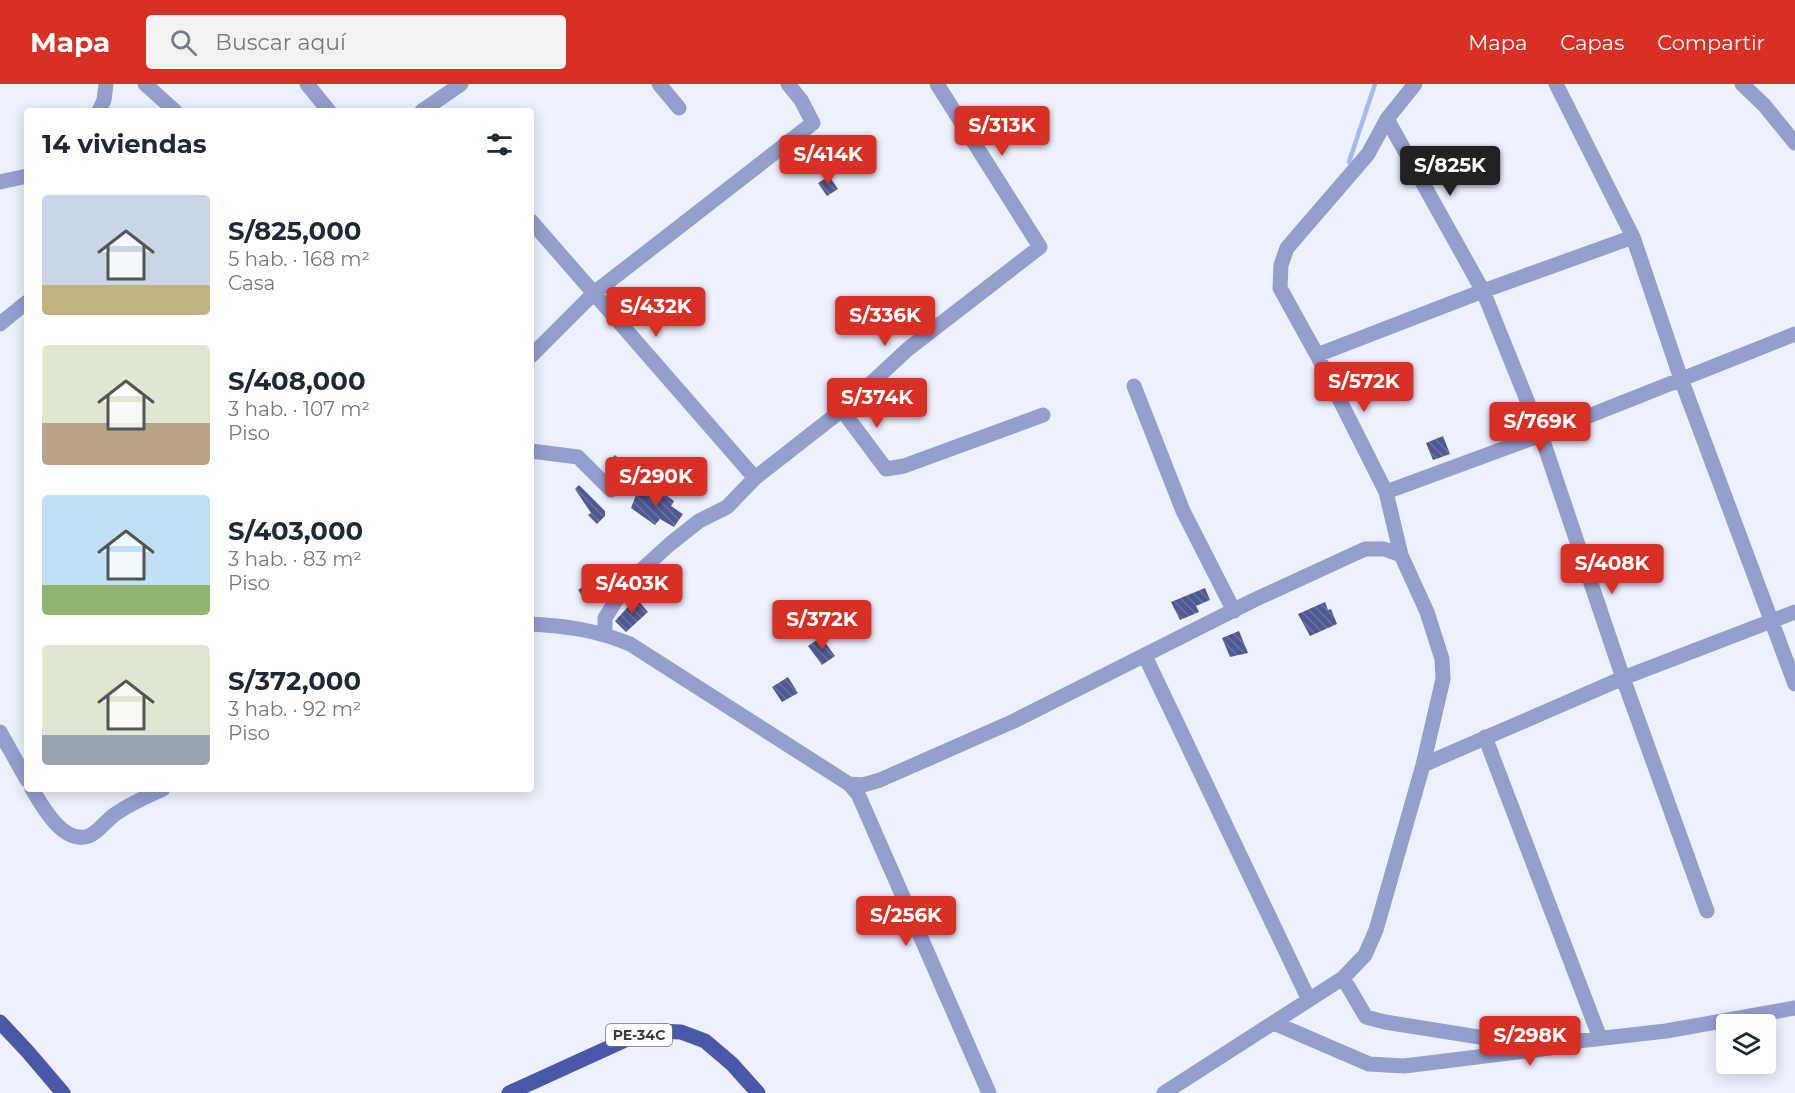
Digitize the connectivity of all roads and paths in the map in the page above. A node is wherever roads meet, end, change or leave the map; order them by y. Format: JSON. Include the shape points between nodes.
{"nodes":[{"id":1,"x":106,"y":84,"type":"edge"},
{"id":2,"x":145,"y":84,"type":"edge"},
{"id":3,"x":307,"y":84,"type":"edge"},
{"id":4,"x":461,"y":84,"type":"edge"},
{"id":5,"x":660,"y":84,"type":"edge"},
{"id":6,"x":788,"y":84,"type":"edge"},
{"id":7,"x":937,"y":84,"type":"edge"},
{"id":8,"x":1414,"y":84,"type":"edge"},
{"id":9,"x":1556,"y":84,"type":"edge"},
{"id":10,"x":1742,"y":84,"type":"edge"},
{"id":11,"x":439,"y":107,"type":"edge"},
{"id":12,"x":100,"y":108,"type":"edge"},
{"id":13,"x":172,"y":108,"type":"edge"},
{"id":14,"x":327,"y":108,"type":"edge"},
{"id":15,"x":679,"y":108,"type":"dead end"},
{"id":16,"x":1387,"y":119,"type":"junction"},
{"id":17,"x":1795,"y":143,"type":"edge"},
{"id":18,"x":24,"y":177,"type":"edge"},
{"id":19,"x":0,"y":182,"type":"edge"},
{"id":20,"x":534,"y":224,"type":"edge"},
{"id":21,"x":1633,"y":237,"type":"junction"},
{"id":22,"x":1483,"y":291,"type":"junction"},
{"id":23,"x":594,"y":293,"type":"junction"},
{"id":24,"x":24,"y":304,"type":"edge"},
{"id":25,"x":0,"y":324,"type":"edge"},
{"id":26,"x":1795,"y":334,"type":"edge"},
{"id":27,"x":534,"y":353,"type":"edge"},
{"id":28,"x":1317,"y":355,"type":"junction"},
{"id":29,"x":1681,"y":379,"type":"junction"},
{"id":30,"x":1134,"y":386,"type":"dead end"},
{"id":31,"x":842,"y":410,"type":"junction"},
{"id":32,"x":1043,"y":416,"type":"dead end"},
{"id":33,"x":1541,"y":435,"type":"junction"},
{"id":34,"x":534,"y":451,"type":"edge"},
{"id":35,"x":755,"y":478,"type":"junction"},
{"id":36,"x":610,"y":490,"type":"dead end"},
{"id":37,"x":1386,"y":492,"type":"junction"},
{"id":38,"x":1401,"y":555,"type":"junction"},
{"id":39,"x":1233,"y":610,"type":"junction"},
{"id":40,"x":1795,"y":612,"type":"edge"},
{"id":41,"x":1770,"y":621,"type":"junction"},
{"id":42,"x":534,"y":624,"type":"edge"},
{"id":43,"x":604,"y":633,"type":"junction"},
{"id":44,"x":1145,"y":656,"type":"junction"},
{"id":45,"x":1623,"y":678,"type":"junction"},
{"id":46,"x":1795,"y":684,"type":"edge"},
{"id":47,"x":0,"y":732,"type":"edge"},
{"id":48,"x":1485,"y":737,"type":"junction"},
{"id":49,"x":1423,"y":765,"type":"junction"},
{"id":50,"x":24,"y":775,"type":"edge"},
{"id":51,"x":849,"y":784,"type":"junction"},
{"id":52,"x":34,"y":792,"type":"edge"},
{"id":53,"x":157,"y":792,"type":"edge"},
{"id":54,"x":1707,"y":911,"type":"dead end"},
{"id":55,"x":1343,"y":978,"type":"junction"},
{"id":56,"x":1309,"y":1000,"type":"junction"},
{"id":57,"x":1795,"y":1008,"type":"edge"},
{"id":58,"x":0,"y":1022,"type":"edge"},
{"id":59,"x":1274,"y":1023,"type":"junction"},
{"id":60,"x":1600,"y":1038,"type":"junction"},
{"id":61,"x":1550,"y":1048,"type":"junction"},
{"id":62,"x":63,"y":1093,"type":"edge"},
{"id":63,"x":509,"y":1093,"type":"edge"},
{"id":64,"x":758,"y":1093,"type":"edge"},
{"id":65,"x":989,"y":1093,"type":"edge"},
{"id":66,"x":1164,"y":1093,"type":"edge"}],
"edges":[{"from":1,"to":12,"type":"street"},
{"from":2,"to":13,"type":"street"},
{"from":3,"to":14,"type":"street"},
{"from":4,"to":11,"type":"street"},
{"from":5,"to":15,"type":"street"},
{"from":6,"to":23,"type":"street","via":[[813,123]]},
{"from":7,"to":31,"type":"street","via":[[1040,247],[908,349]]},
{"from":8,"to":16,"type":"street"},
{"from":9,"to":21,"type":"street"},
{"from":10,"to":17,"type":"street"},
{"from":16,"to":22,"type":"street"},
{"from":16,"to":28,"type":"street","via":[[1368,154],[1287,248],[1281,265],[1280,288]]},
{"from":18,"to":19,"type":"street"},
{"from":20,"to":23,"type":"street"},
{"from":21,"to":22,"type":"street"},
{"from":21,"to":29,"type":"street"},
{"from":22,"to":28,"type":"street"},
{"from":22,"to":33,"type":"street"},
{"from":23,"to":27,"type":"street"},
{"from":23,"to":35,"type":"street"},
{"from":24,"to":25,"type":"street"},
{"from":26,"to":29,"type":"street"},
{"from":28,"to":37,"type":"street"},
{"from":29,"to":33,"type":"street"},
{"from":29,"to":41,"type":"street"},
{"from":30,"to":39,"type":"street","via":[[1183,511]]},
{"from":31,"to":32,"type":"street","via":[[886,469]]},
{"from":31,"to":35,"type":"street"},
{"from":33,"to":37,"type":"street"},
{"from":33,"to":45,"type":"street"},
{"from":34,"to":36,"type":"street","via":[[578,458]]},
{"from":35,"to":43,"type":"street","via":[[728,507],[699,521],[627,583],[605,618]]},
{"from":37,"to":38,"type":"street"},
{"from":38,"to":39,"type":"street","via":[[1384,549],[1365,549]]},
{"from":38,"to":49,"type":"street","via":[[1442,659],[1443,679]]},
{"from":39,"to":44,"type":"street"},
{"from":40,"to":41,"type":"street"},
{"from":41,"to":45,"type":"street"},
{"from":41,"to":46,"type":"street"},
{"from":42,"to":43,"type":"street"},
{"from":43,"to":51,"type":"street","via":[[630,644]]},
{"from":44,"to":51,"type":"street","via":[[984,735],[880,780]]},
{"from":44,"to":56,"type":"street"},
{"from":45,"to":48,"type":"street"},
{"from":45,"to":54,"type":"street"},
{"from":47,"to":50,"type":"street"},
{"from":48,"to":49,"type":"street"},
{"from":48,"to":60,"type":"street"},
{"from":49,"to":55,"type":"street","via":[[1376,930],[1365,955]]},
{"from":51,"to":65,"type":"street","via":[[858,794]]},
{"from":52,"to":53,"type":"street","via":[[59,827],[82,837],[91,835],[127,806]]},
{"from":55,"to":56,"type":"street"},
{"from":55,"to":61,"type":"street","via":[[1366,1017]]},
{"from":56,"to":59,"type":"street"},
{"from":57,"to":60,"type":"street","via":[[1666,1031]]},
{"from":58,"to":62,"type":"main road"},
{"from":59,"to":61,"type":"street","via":[[1369,1064],[1404,1066]]},
{"from":59,"to":66,"type":"street"},
{"from":60,"to":61,"type":"street"},
{"from":63,"to":64,"type":"main road","number":"PE-34C","via":[[657,1030],[681,1032],[705,1041]]}]}
